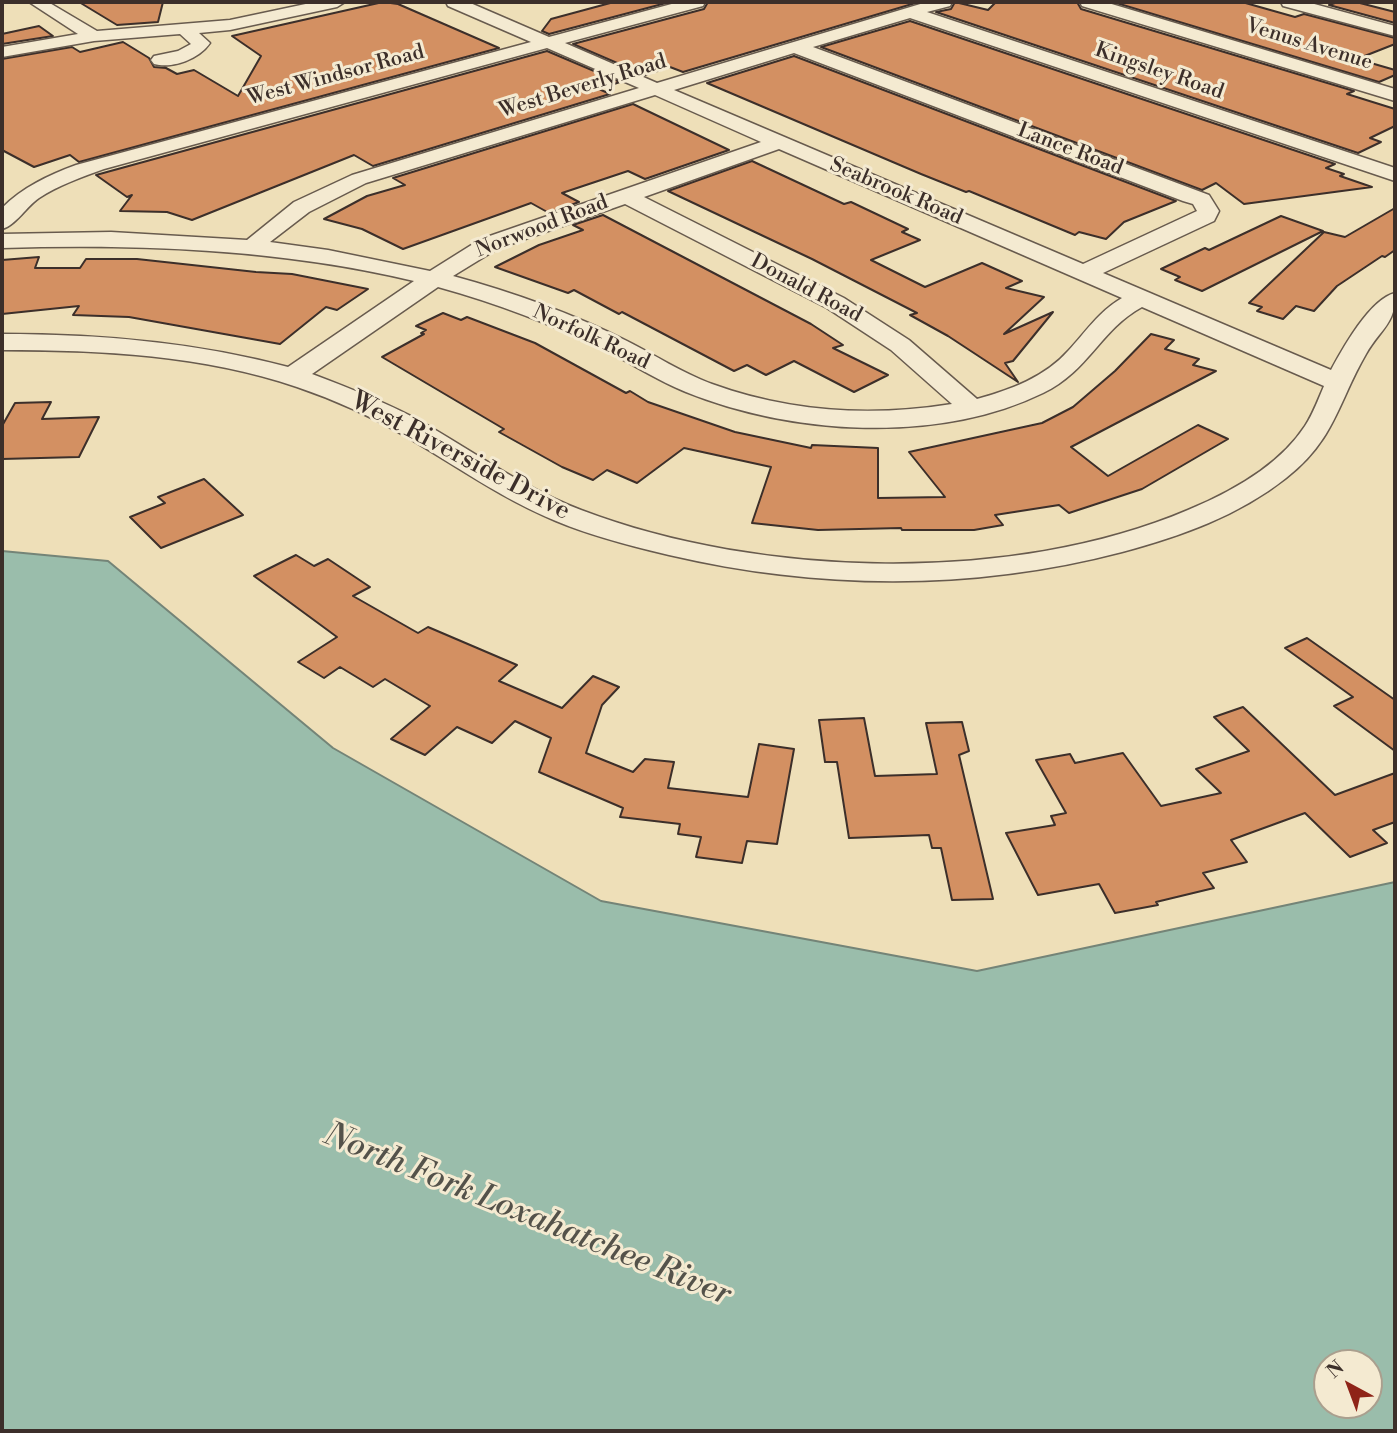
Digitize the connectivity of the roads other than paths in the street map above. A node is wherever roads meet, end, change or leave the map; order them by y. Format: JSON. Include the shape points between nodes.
{"nodes":[{"id":1,"x":37,"y":2,"type":"edge"},
{"id":2,"x":241,"y":2,"type":"edge"},
{"id":3,"x":337,"y":2,"type":"edge"},
{"id":4,"x":454,"y":2,"type":"edge"},
{"id":5,"x":697,"y":2,"type":"edge"},
{"id":6,"x":944,"y":2,"type":"edge"},
{"id":7,"x":1088,"y":2,"type":"edge"},
{"id":8,"x":1289,"y":2,"type":"edge"},
{"id":9,"x":909,"y":12,"type":"junction"},
{"id":10,"x":272,"y":17,"type":"junction"},
{"id":11,"x":184,"y":30,"type":"junction"},
{"id":12,"x":1395,"y":31,"type":"edge"},
{"id":13,"x":93,"y":36,"type":"junction"},
{"id":14,"x":548,"y":42,"type":"junction"},
{"id":15,"x":795,"y":47,"type":"junction"},
{"id":16,"x":2,"y":52,"type":"edge"},
{"id":17,"x":160,"y":60,"type":"dead end"},
{"id":18,"x":656,"y":89,"type":"junction"},
{"id":19,"x":1395,"y":95,"type":"edge"},
{"id":20,"x":780,"y":142,"type":"junction"},
{"id":21,"x":1390,"y":169,"type":"edge"},
{"id":22,"x":624,"y":195,"type":"junction"},
{"id":23,"x":2,"y":222,"type":"edge"},
{"id":24,"x":2,"y":241,"type":"edge"},
{"id":25,"x":252,"y":247,"type":"junction"},
{"id":26,"x":1084,"y":273,"type":"junction"},
{"id":27,"x":434,"y":278,"type":"junction"},
{"id":28,"x":1141,"y":298,"type":"junction"},
{"id":29,"x":1395,"y":300,"type":"edge"},
{"id":30,"x":2,"y":342,"type":"edge"},
{"id":31,"x":291,"y":377,"type":"junction"},
{"id":32,"x":1339,"y":383,"type":"junction"},
{"id":33,"x":972,"y":408,"type":"junction"}],
"edges":[{"from":1,"to":13,"type":"street"},
{"from":2,"to":10,"type":"street"},
{"from":3,"to":10,"type":"street"},
{"from":4,"to":14,"type":"street","name":"Seabrook Road"},
{"from":5,"to":14,"type":"street","name":"West Windsor Road"},
{"from":6,"to":9,"type":"street","name":"West Beverly Road"},
{"from":7,"to":19,"type":"street","name":"Venus Avenue"},
{"from":8,"to":12,"type":"street"},
{"from":9,"to":15,"type":"street","name":"West Beverly Road"},
{"from":9,"to":21,"type":"street","name":"Kingsley Road"},
{"from":10,"to":11,"type":"street"},
{"from":11,"to":13,"type":"street"},
{"from":11,"to":17,"type":"street","via":[[201,43],[196,50]]},
{"from":13,"to":16,"type":"street"},
{"from":14,"to":18,"type":"street","name":"Seabrook Road"},
{"from":14,"to":23,"type":"street","name":"West Windsor Road","via":[[97,165],[36,191]]},
{"from":15,"to":18,"type":"street","name":"West Beverly Road"},
{"from":15,"to":26,"type":"street","name":"Lance Road","via":[[1207,205],[1206,216]]},
{"from":18,"to":20,"type":"street","name":"Seabrook Road"},
{"from":18,"to":25,"type":"street","name":"West Beverly Road","via":[[334,189],[292,211]]},
{"from":20,"to":22,"type":"street","name":"Norwood Road"},
{"from":20,"to":26,"type":"street","name":"Seabrook Road"},
{"from":22,"to":27,"type":"street","name":"Norwood Road","via":[[489,244]]},
{"from":22,"to":33,"type":"street","name":"Donald Road","via":[[857,316],[901,345]]},
{"from":24,"to":25,"type":"street","name":"Norfolk Road","via":[[114,239]]},
{"from":25,"to":27,"type":"street","name":"Norfolk Road","via":[[334,257]]},
{"from":26,"to":28,"type":"street","name":"Seabrook Road"},
{"from":27,"to":31,"type":"street","name":"Norwood Road"},
{"from":27,"to":33,"type":"street","name":"Norfolk Road","via":[[530,308],[701,390],[765,408],[876,419]]},
{"from":28,"to":32,"type":"street","name":"Seabrook Road"},
{"from":28,"to":33,"type":"street","name":"Norfolk Road","via":[[1104,322],[1083,351],[1049,379]]},
{"from":29,"to":32,"type":"street","name":"West Riverside Drive","via":[[1353,352]]},
{"from":30,"to":31,"type":"street","name":"West Riverside Drive","via":[[156,350]]},
{"from":31,"to":32,"type":"street","name":"West Riverside Drive","via":[[385,413],[520,494],[622,534],[734,559],[878,572],[1043,560],[1129,542],[1211,512],[1263,482],[1301,449],[1326,415]]}]}
